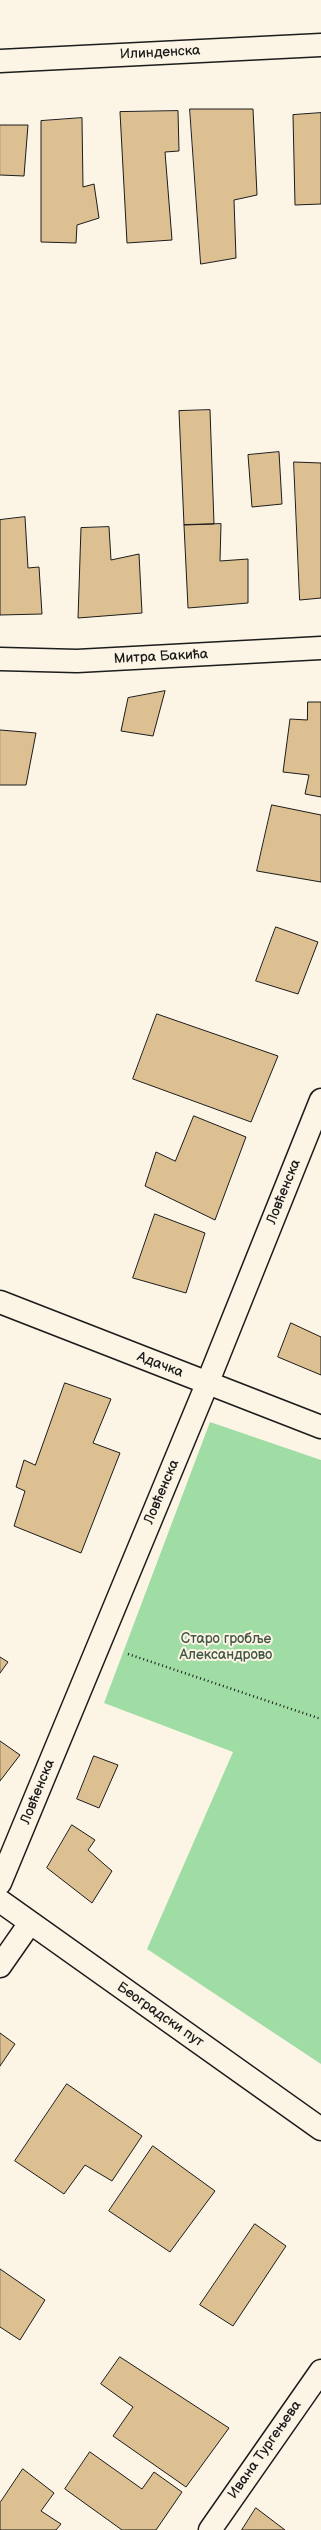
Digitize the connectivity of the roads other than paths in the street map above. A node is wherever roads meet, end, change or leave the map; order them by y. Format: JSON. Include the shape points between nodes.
{"nodes":[{"id":1,"x":321,"y":45,"type":"edge"},
{"id":2,"x":0,"y":62,"type":"edge"},
{"id":3,"x":321,"y":648,"type":"edge"},
{"id":4,"x":0,"y":659,"type":"edge"},
{"id":5,"x":321,"y":1100,"type":"edge"},
{"id":6,"x":0,"y":1302,"type":"edge"},
{"id":7,"x":207,"y":1384,"type":"junction"},
{"id":8,"x":321,"y":1427,"type":"edge"},
{"id":9,"x":0,"y":1883,"type":"edge"},
{"id":10,"x":0,"y":1901,"type":"edge"},
{"id":11,"x":30,"y":1923,"type":"junction"},
{"id":12,"x":0,"y":1966,"type":"edge"},
{"id":13,"x":321,"y":2129,"type":"edge"},
{"id":14,"x":321,"y":2371,"type":"edge"},
{"id":15,"x":210,"y":2530,"type":"edge"}],
"edges":[{"from":1,"to":2,"type":"street","name":"Илинденска"},
{"from":3,"to":4,"type":"street","name":"Митра Бакића","via":[[77,662]]},
{"from":5,"to":7,"type":"street","name":"Ловћенска"},
{"from":6,"to":7,"type":"street","name":"Адачка"},
{"from":7,"to":8,"type":"street","name":"Адачка"},
{"from":7,"to":9,"type":"street","name":"Ловћенска"},
{"from":10,"to":11,"type":"street","name":"Београдски пут"},
{"from":11,"to":12,"type":"street"},
{"from":11,"to":13,"type":"street","name":"Београдски пут"},
{"from":14,"to":15,"type":"street","name":"Ивана Тургењева"}]}
